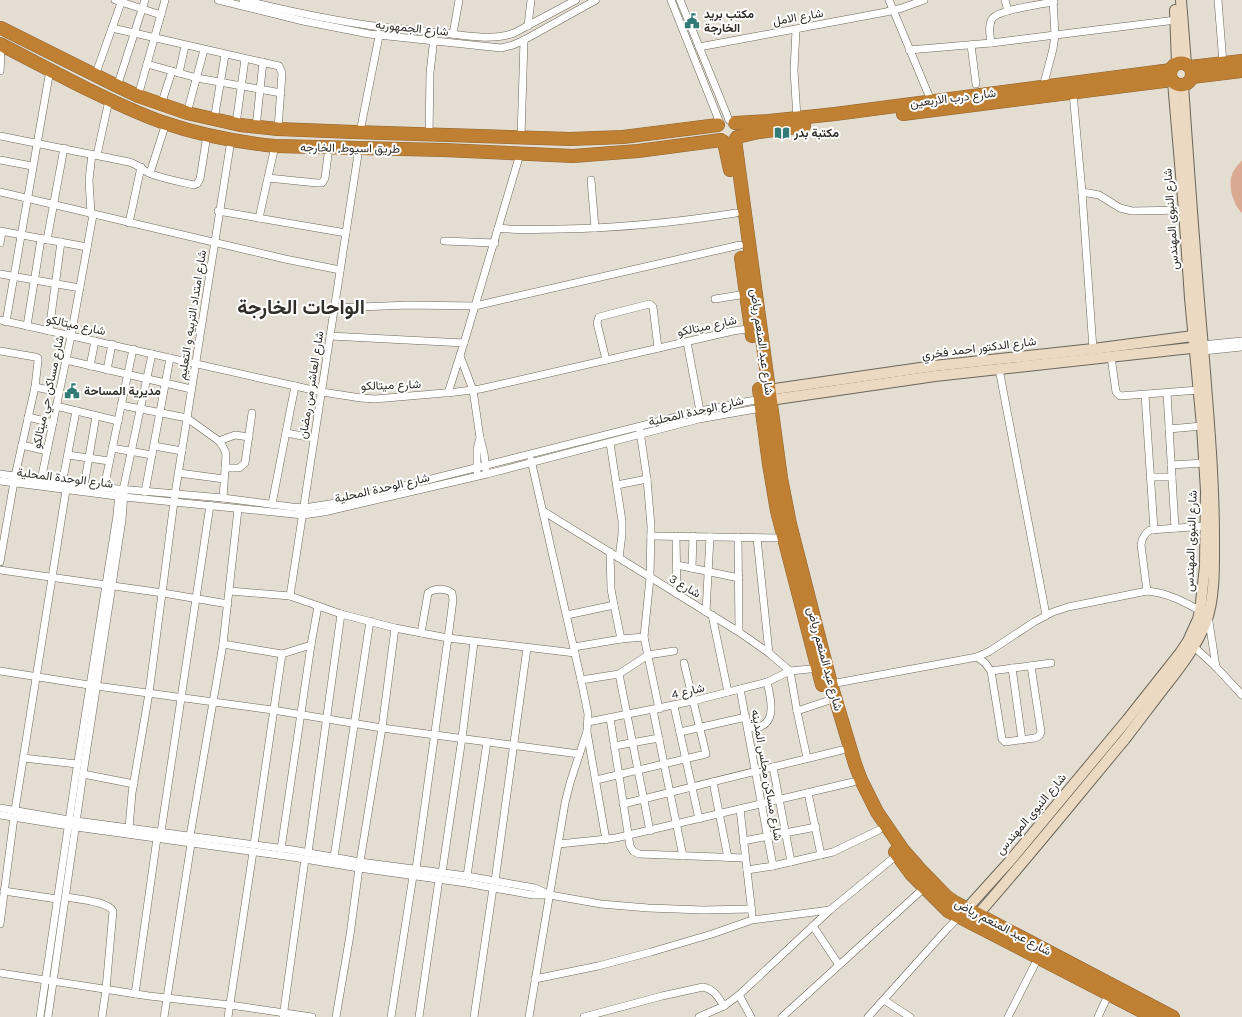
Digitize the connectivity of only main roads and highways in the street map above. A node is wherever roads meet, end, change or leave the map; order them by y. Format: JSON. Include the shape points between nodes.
{"nodes":[{"id":1,"x":0,"y":30,"type":"edge"},
{"id":2,"x":0,"y":44,"type":"edge"},
{"id":3,"x":1242,"y":61,"type":"edge"},
{"id":4,"x":1242,"y":71,"type":"edge"},
{"id":5,"x":1180,"y":74,"type":"junction"},
{"id":6,"x":933,"y":106,"type":"junction"},
{"id":7,"x":823,"y":119,"type":"junction"},
{"id":8,"x":725,"y":123,"type":"junction"},
{"id":9,"x":729,"y":140,"type":"junction"},
{"id":10,"x":755,"y":328,"type":"junction"},
{"id":11,"x":776,"y":478,"type":"junction"},
{"id":12,"x":822,"y":668,"type":"junction"},
{"id":13,"x":968,"y":916,"type":"junction"},
{"id":14,"x":1074,"y":971,"type":"junction"},
{"id":15,"x":1110,"y":990,"type":"junction"},
{"id":16,"x":1152,"y":1017,"type":"edge"},
{"id":17,"x":1173,"y":1017,"type":"edge"}],
"edges":[{"from":1,"to":8,"type":"highway","name":"طريق اسيوط, الخارجه","via":[[138,96],[187,113],[256,127],[570,139],[609,138]]},
{"from":2,"to":9,"type":"highway","name":"طريق اسيوط, الخارجه","via":[[109,100],[166,123],[230,140],[274,146],[559,156],[638,152]]},
{"from":3,"to":5,"type":"highway","name":"شارع درب الاربعين"},
{"from":4,"to":5,"type":"highway","name":"شارع درب الاربعين"},
{"from":5,"to":6,"type":"highway","name":"شارع درب الاربعين","via":[[1043,87]]},
{"from":5,"to":6,"type":"highway","name":"شارع درب الاربعين","via":[[1073,93]]},
{"from":6,"to":7,"type":"highway","name":"شارع درب الاربعين"},
{"from":7,"to":8,"type":"highway","name":"شارع درب الاربعين","via":[[797,118]]},
{"from":7,"to":9,"type":"highway","name":"شارع درب الاربعين"},
{"from":8,"to":9,"type":"highway","via":[[716,133]]},
{"from":8,"to":9,"type":"highway","via":[[738,127],[739,132]]},
{"from":9,"to":10,"type":"highway","name":"شارع عبد المنعم رياض"},
{"from":9,"to":10,"type":"highway","name":"شارع عبد المنعم رياض","via":[[730,169],[746,294]]},
{"from":10,"to":11,"type":"highway","name":"شارع عبد المنعم رياض"},
{"from":11,"to":12,"type":"highway","name":"شارع عبد المنعم رياض","via":[[789,516]]},
{"from":11,"to":12,"type":"highway","name":"شارع عبد المنعم رياض","via":[[777,511]]},
{"from":12,"to":13,"type":"highway","name":"شارع عبد المنعم رياض","via":[[831,684],[855,764],[878,812],[903,850]]},
{"from":12,"to":13,"type":"highway","name":"شارع عبد المنعم رياض","via":[[827,701],[861,800],[911,874],[948,911]]},
{"from":13,"to":14,"type":"highway","name":"شارع عبد المنعم رياض"},
{"from":13,"to":14,"type":"highway","name":"شارع عبد المنعم رياض","via":[[1038,958]]},
{"from":14,"to":15,"type":"highway","name":"شارع عبد المنعم رياض"},
{"from":15,"to":16,"type":"highway","name":"شارع عبد المنعم رياض"},
{"from":15,"to":17,"type":"highway","name":"شارع عبد المنعم رياض"}]}
